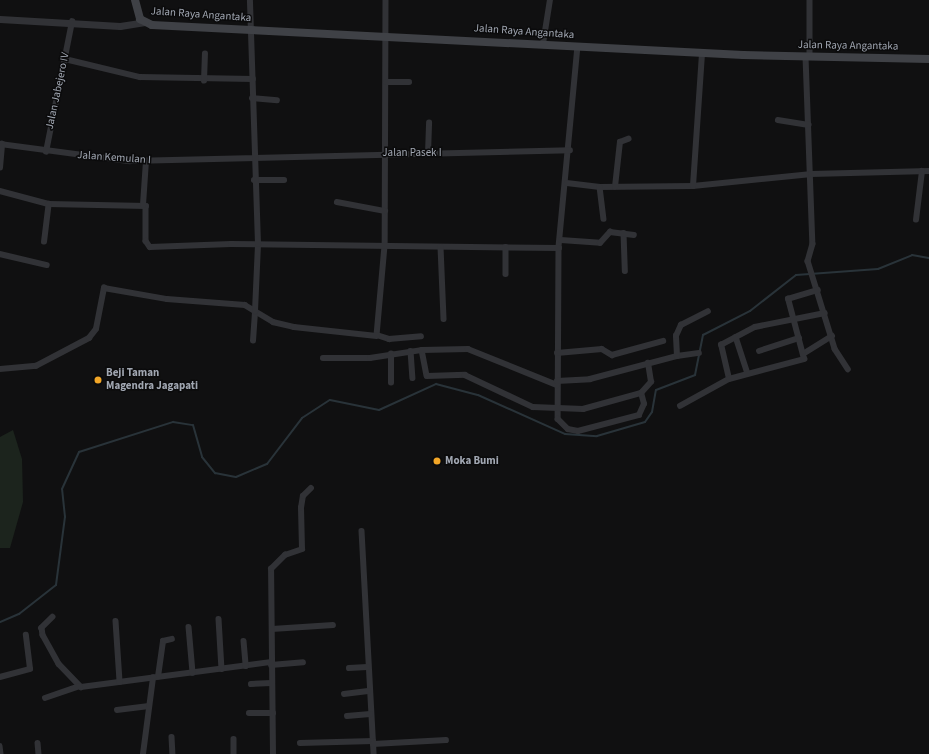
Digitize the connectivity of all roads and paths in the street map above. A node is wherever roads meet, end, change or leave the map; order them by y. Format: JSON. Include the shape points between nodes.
{"nodes":[{"id":1,"x":134,"y":0,"type":"edge"},
{"id":2,"x":250,"y":0,"type":"edge"},
{"id":3,"x":386,"y":0,"type":"edge"},
{"id":4,"x":550,"y":0,"type":"edge"},
{"id":5,"x":810,"y":0,"type":"edge"},
{"id":6,"x":0,"y":19,"type":"edge"},
{"id":7,"x":145,"y":22,"type":"junction"},
{"id":8,"x":72,"y":26,"type":"junction"},
{"id":9,"x":252,"y":29,"type":"junction"},
{"id":10,"x":384,"y":35,"type":"junction"},
{"id":11,"x":543,"y":44,"type":"junction"},
{"id":12,"x":578,"y":46,"type":"junction"},
{"id":13,"x":702,"y":52,"type":"junction"},
{"id":14,"x":205,"y":54,"type":"dead end"},
{"id":15,"x":808,"y":56,"type":"junction"},
{"id":16,"x":65,"y":59,"type":"junction"},
{"id":17,"x":929,"y":59,"type":"edge"},
{"id":18,"x":253,"y":79,"type":"junction"},
{"id":19,"x":204,"y":81,"type":"junction"},
{"id":20,"x":386,"y":82,"type":"junction"},
{"id":21,"x":409,"y":82,"type":"dead end"},
{"id":22,"x":252,"y":98,"type":"junction"},
{"id":23,"x":277,"y":100,"type":"dead end"},
{"id":24,"x":778,"y":120,"type":"dead end"},
{"id":25,"x":429,"y":123,"type":"dead end"},
{"id":26,"x":809,"y":125,"type":"junction"},
{"id":27,"x":628,"y":140,"type":"dead end"},
{"id":28,"x":1,"y":144,"type":"edge"},
{"id":29,"x":570,"y":150,"type":"junction"},
{"id":30,"x":46,"y":152,"type":"junction"},
{"id":31,"x":385,"y":153,"type":"junction"},
{"id":32,"x":428,"y":154,"type":"junction"},
{"id":33,"x":254,"y":160,"type":"junction"},
{"id":34,"x":146,"y":161,"type":"junction"},
{"id":35,"x":0,"y":168,"type":"edge"},
{"id":36,"x":922,"y":171,"type":"junction"},
{"id":37,"x":929,"y":171,"type":"edge"},
{"id":38,"x":811,"y":174,"type":"junction"},
{"id":39,"x":254,"y":180,"type":"junction"},
{"id":40,"x":284,"y":180,"type":"dead end"},
{"id":41,"x":567,"y":183,"type":"junction"},
{"id":42,"x":693,"y":186,"type":"junction"},
{"id":43,"x":600,"y":187,"type":"junction"},
{"id":44,"x":615,"y":187,"type":"junction"},
{"id":45,"x":0,"y":191,"type":"edge"},
{"id":46,"x":337,"y":202,"type":"dead end"},
{"id":47,"x":48,"y":204,"type":"junction"},
{"id":48,"x":143,"y":206,"type":"junction"},
{"id":49,"x":385,"y":211,"type":"junction"},
{"id":50,"x":604,"y":219,"type":"dead end"},
{"id":51,"x":916,"y":220,"type":"dead end"},
{"id":52,"x":624,"y":233,"type":"junction"},
{"id":53,"x":634,"y":235,"type":"dead end"},
{"id":54,"x":561,"y":240,"type":"junction"},
{"id":55,"x":44,"y":242,"type":"dead end"},
{"id":56,"x":258,"y":244,"type":"junction"},
{"id":57,"x":385,"y":246,"type":"junction"},
{"id":58,"x":441,"y":246,"type":"junction"},
{"id":59,"x":506,"y":247,"type":"junction"},
{"id":60,"x":559,"y":248,"type":"junction"},
{"id":61,"x":0,"y":254,"type":"edge"},
{"id":62,"x":47,"y":265,"type":"dead end"},
{"id":63,"x":625,"y":271,"type":"dead end"},
{"id":64,"x":506,"y":274,"type":"dead end"},
{"id":65,"x":818,"y":290,"type":"junction"},
{"id":66,"x":255,"y":311,"type":"junction"},
{"id":67,"x":708,"y":311,"type":"dead end"},
{"id":68,"x":825,"y":313,"type":"junction"},
{"id":69,"x":444,"y":319,"type":"dead end"},
{"id":70,"x":793,"y":320,"type":"junction"},
{"id":71,"x":377,"y":336,"type":"junction"},
{"id":72,"x":421,"y":336,"type":"dead end"},
{"id":73,"x":832,"y":336,"type":"junction"},
{"id":74,"x":736,"y":337,"type":"junction"},
{"id":75,"x":799,"y":338,"type":"junction"},
{"id":76,"x":253,"y":341,"type":"dead end"},
{"id":77,"x":663,"y":341,"type":"dead end"},
{"id":78,"x":422,"y":350,"type":"junction"},
{"id":79,"x":411,"y":351,"type":"junction"},
{"id":80,"x":759,"y":351,"type":"dead end"},
{"id":81,"x":557,"y":353,"type":"junction"},
{"id":82,"x":700,"y":353,"type":"dead end"},
{"id":83,"x":391,"y":354,"type":"junction"},
{"id":84,"x":803,"y":354,"type":"junction"},
{"id":85,"x":677,"y":356,"type":"junction"},
{"id":86,"x":323,"y":358,"type":"dead end"},
{"id":87,"x":648,"y":363,"type":"junction"},
{"id":88,"x":0,"y":368,"type":"edge"},
{"id":89,"x":848,"y":369,"type":"dead end"},
{"id":90,"x":748,"y":373,"type":"junction"},
{"id":91,"x":413,"y":378,"type":"dead end"},
{"id":92,"x":730,"y":379,"type":"junction"},
{"id":93,"x":557,"y":383,"type":"junction"},
{"id":94,"x":390,"y":384,"type":"dead end"},
{"id":95,"x":641,"y":393,"type":"junction"},
{"id":96,"x":680,"y":406,"type":"dead end"},
{"id":97,"x":557,"y":408,"type":"junction"},
{"id":98,"x":311,"y":488,"type":"dead end"},
{"id":99,"x":362,"y":531,"type":"dead end"},
{"id":100,"x":53,"y":617,"type":"dead end"},
{"id":101,"x":219,"y":619,"type":"dead end"},
{"id":102,"x":116,"y":621,"type":"dead end"},
{"id":103,"x":334,"y":625,"type":"dead end"},
{"id":104,"x":189,"y":627,"type":"dead end"},
{"id":105,"x":272,"y":629,"type":"junction"},
{"id":106,"x":26,"y":635,"type":"dead end"},
{"id":107,"x":172,"y":639,"type":"dead end"},
{"id":108,"x":244,"y":641,"type":"dead end"},
{"id":109,"x":303,"y":662,"type":"dead end"},
{"id":110,"x":271,"y":664,"type":"junction"},
{"id":111,"x":246,"y":666,"type":"junction"},
{"id":112,"x":367,"y":667,"type":"junction"},
{"id":113,"x":349,"y":668,"type":"dead end"},
{"id":114,"x":222,"y":669,"type":"junction"},
{"id":115,"x":193,"y":673,"type":"junction"},
{"id":116,"x":0,"y":677,"type":"edge"},
{"id":117,"x":156,"y":678,"type":"junction"},
{"id":118,"x":120,"y":682,"type":"junction"},
{"id":119,"x":271,"y":683,"type":"junction"},
{"id":120,"x":251,"y":684,"type":"dead end"},
{"id":121,"x":79,"y":686,"type":"junction"},
{"id":122,"x":368,"y":691,"type":"junction"},
{"id":123,"x":344,"y":694,"type":"dead end"},
{"id":124,"x":45,"y":698,"type":"dead end"},
{"id":125,"x":149,"y":706,"type":"junction"},
{"id":126,"x":117,"y":710,"type":"dead end"},
{"id":127,"x":249,"y":713,"type":"dead end"},
{"id":128,"x":273,"y":713,"type":"junction"},
{"id":129,"x":370,"y":714,"type":"junction"},
{"id":130,"x":347,"y":716,"type":"dead end"},
{"id":131,"x":172,"y":738,"type":"dead end"},
{"id":132,"x":234,"y":739,"type":"dead end"},
{"id":133,"x":446,"y":740,"type":"dead end"},
{"id":134,"x":373,"y":742,"type":"junction"},
{"id":135,"x":38,"y":743,"type":"dead end"},
{"id":136,"x":300,"y":743,"type":"dead end"},
{"id":137,"x":0,"y":746,"type":"edge"},
{"id":138,"x":1,"y":754,"type":"edge"},
{"id":139,"x":39,"y":754,"type":"edge"},
{"id":140,"x":143,"y":754,"type":"edge"},
{"id":141,"x":174,"y":754,"type":"edge"},
{"id":142,"x":234,"y":754,"type":"edge"},
{"id":143,"x":273,"y":754,"type":"edge"},
{"id":144,"x":374,"y":754,"type":"edge"}],
"edges":[{"from":1,"to":7,"type":"main road","name":"Jalan Raya Angantaka","via":[[138,16]]},
{"from":2,"to":9,"type":"street"},
{"from":3,"to":10,"type":"street"},
{"from":4,"to":11,"type":"street"},
{"from":5,"to":15,"type":"street"},
{"from":6,"to":8,"type":"street"},
{"from":7,"to":8,"type":"street","via":[[129,26]]},
{"from":7,"to":9,"type":"main road","name":"Jalan Raya Angantaka"},
{"from":8,"to":16,"type":"street","name":"Jalan Jabejero IV"},
{"from":9,"to":10,"type":"main road","name":"Jalan Raya Angantaka"},
{"from":9,"to":18,"type":"street"},
{"from":10,"to":11,"type":"main road","name":"Jalan Raya Angantaka"},
{"from":10,"to":20,"type":"street"},
{"from":11,"to":12,"type":"main road","name":"Jalan Raya Angantaka"},
{"from":12,"to":13,"type":"main road","name":"Jalan Raya Angantaka"},
{"from":12,"to":29,"type":"street"},
{"from":13,"to":15,"type":"main road","name":"Jalan Raya Angantaka"},
{"from":13,"to":42,"type":"street"},
{"from":14,"to":19,"type":"street"},
{"from":15,"to":17,"type":"main road","name":"Jalan Raya Angantaka"},
{"from":15,"to":26,"type":"street"},
{"from":16,"to":19,"type":"street","via":[[133,76]]},
{"from":16,"to":30,"type":"street","name":"Jalan Jabejero IV"},
{"from":18,"to":19,"type":"street"},
{"from":18,"to":22,"type":"street"},
{"from":20,"to":21,"type":"street"},
{"from":20,"to":31,"type":"street"},
{"from":22,"to":23,"type":"street"},
{"from":22,"to":33,"type":"street"},
{"from":24,"to":26,"type":"street"},
{"from":25,"to":32,"type":"street"},
{"from":26,"to":38,"type":"street"},
{"from":27,"to":44,"type":"street","via":[[620,141],[618,146]]},
{"from":28,"to":30,"type":"street","name":"Jalan Kemulan I"},
{"from":28,"to":35,"type":"street"},
{"from":29,"to":32,"type":"street","name":"Jalan Pasek I"},
{"from":29,"to":41,"type":"street"},
{"from":30,"to":34,"type":"street","name":"Jalan Kemulan I"},
{"from":31,"to":32,"type":"street","name":"Jalan Pasek I"},
{"from":31,"to":33,"type":"street","name":"Jalan Pasek I"},
{"from":31,"to":49,"type":"street"},
{"from":33,"to":34,"type":"street","name":"Jalan Kemulan I"},
{"from":33,"to":39,"type":"street"},
{"from":34,"to":48,"type":"street"},
{"from":36,"to":37,"type":"street"},
{"from":36,"to":38,"type":"street"},
{"from":36,"to":51,"type":"street"},
{"from":38,"to":42,"type":"street"},
{"from":38,"to":65,"type":"street","via":[[813,244],[808,255],[811,276]]},
{"from":39,"to":40,"type":"street"},
{"from":39,"to":56,"type":"street"},
{"from":41,"to":43,"type":"street"},
{"from":41,"to":54,"type":"street"},
{"from":42,"to":44,"type":"street"},
{"from":43,"to":44,"type":"street"},
{"from":43,"to":50,"type":"street"},
{"from":45,"to":47,"type":"street"},
{"from":46,"to":49,"type":"street"},
{"from":47,"to":48,"type":"street"},
{"from":47,"to":55,"type":"street"},
{"from":48,"to":56,"type":"street","via":[[148,208],[146,241],[150,247]]},
{"from":49,"to":57,"type":"street"},
{"from":52,"to":53,"type":"street"},
{"from":52,"to":54,"type":"street","via":[[608,233],[602,242]]},
{"from":52,"to":63,"type":"street"},
{"from":54,"to":60,"type":"street"},
{"from":56,"to":57,"type":"street"},
{"from":56,"to":66,"type":"street"},
{"from":57,"to":58,"type":"street"},
{"from":57,"to":71,"type":"street"},
{"from":58,"to":59,"type":"street"},
{"from":58,"to":69,"type":"street"},
{"from":59,"to":60,"type":"street"},
{"from":59,"to":64,"type":"street"},
{"from":60,"to":81,"type":"street"},
{"from":61,"to":62,"type":"street"},
{"from":65,"to":68,"type":"street"},
{"from":65,"to":70,"type":"street","via":[[788,298]]},
{"from":66,"to":71,"type":"street","via":[[274,322],[294,327]]},
{"from":66,"to":76,"type":"street"},
{"from":66,"to":88,"type":"street","via":[[245,305],[167,299],[104,288],[96,329],[89,338],[36,366]]},
{"from":67,"to":85,"type":"street","via":[[681,325],[676,336]]},
{"from":68,"to":70,"type":"street"},
{"from":68,"to":73,"type":"street"},
{"from":70,"to":74,"type":"street","via":[[755,327]]},
{"from":70,"to":75,"type":"street"},
{"from":71,"to":72,"type":"street","via":[[389,339]]},
{"from":73,"to":84,"type":"street"},
{"from":73,"to":89,"type":"street"},
{"from":74,"to":90,"type":"street"},
{"from":74,"to":92,"type":"street","via":[[720,346]]},
{"from":75,"to":80,"type":"street"},
{"from":75,"to":84,"type":"street"},
{"from":77,"to":81,"type":"street","via":[[612,355],[602,349]]},
{"from":78,"to":79,"type":"street"},
{"from":78,"to":93,"type":"street","via":[[468,349]]},
{"from":78,"to":97,"type":"street","via":[[427,376],[465,375],[530,406]]},
{"from":79,"to":83,"type":"street"},
{"from":79,"to":91,"type":"street"},
{"from":81,"to":93,"type":"street"},
{"from":82,"to":85,"type":"street"},
{"from":83,"to":86,"type":"street","via":[[370,358]]},
{"from":83,"to":94,"type":"street"},
{"from":84,"to":90,"type":"street","via":[[802,360]]},
{"from":85,"to":87,"type":"street"},
{"from":87,"to":93,"type":"street","via":[[590,379]]},
{"from":87,"to":95,"type":"street","via":[[651,382]]},
{"from":90,"to":92,"type":"street"},
{"from":92,"to":96,"type":"street"},
{"from":93,"to":97,"type":"street"},
{"from":95,"to":97,"type":"street","via":[[583,408]]},
{"from":95,"to":97,"type":"street","via":[[644,404],[639,415],[578,431],[561,424]]},
{"from":98,"to":105,"type":"street","via":[[303,496],[301,508],[302,549],[285,555],[271,569]]},
{"from":99,"to":112,"type":"street","via":[[367,583]]},
{"from":100,"to":121,"type":"street","via":[[42,628],[46,640],[59,664]]},
{"from":101,"to":114,"type":"street"},
{"from":102,"to":118,"type":"street"},
{"from":103,"to":105,"type":"street"},
{"from":104,"to":115,"type":"street"},
{"from":105,"to":110,"type":"street"},
{"from":106,"to":116,"type":"street","via":[[30,669]]},
{"from":107,"to":117,"type":"street","via":[[162,640]]},
{"from":108,"to":111,"type":"street"},
{"from":109,"to":110,"type":"street"},
{"from":110,"to":111,"type":"street"},
{"from":110,"to":119,"type":"street"},
{"from":111,"to":114,"type":"street"},
{"from":112,"to":113,"type":"street"},
{"from":112,"to":122,"type":"street"},
{"from":114,"to":115,"type":"street"},
{"from":115,"to":117,"type":"street"},
{"from":117,"to":118,"type":"street"},
{"from":117,"to":125,"type":"street"},
{"from":118,"to":121,"type":"street"},
{"from":119,"to":120,"type":"street"},
{"from":119,"to":128,"type":"street"},
{"from":121,"to":124,"type":"street"},
{"from":122,"to":123,"type":"street"},
{"from":122,"to":129,"type":"street"},
{"from":125,"to":126,"type":"street"},
{"from":125,"to":140,"type":"street"},
{"from":127,"to":128,"type":"street"},
{"from":128,"to":143,"type":"street"},
{"from":129,"to":130,"type":"street"},
{"from":129,"to":134,"type":"street"},
{"from":131,"to":141,"type":"street"},
{"from":132,"to":142,"type":"street"},
{"from":133,"to":134,"type":"street"},
{"from":134,"to":136,"type":"street"},
{"from":134,"to":144,"type":"street"},
{"from":135,"to":139,"type":"street"},
{"from":137,"to":138,"type":"street"}]}
